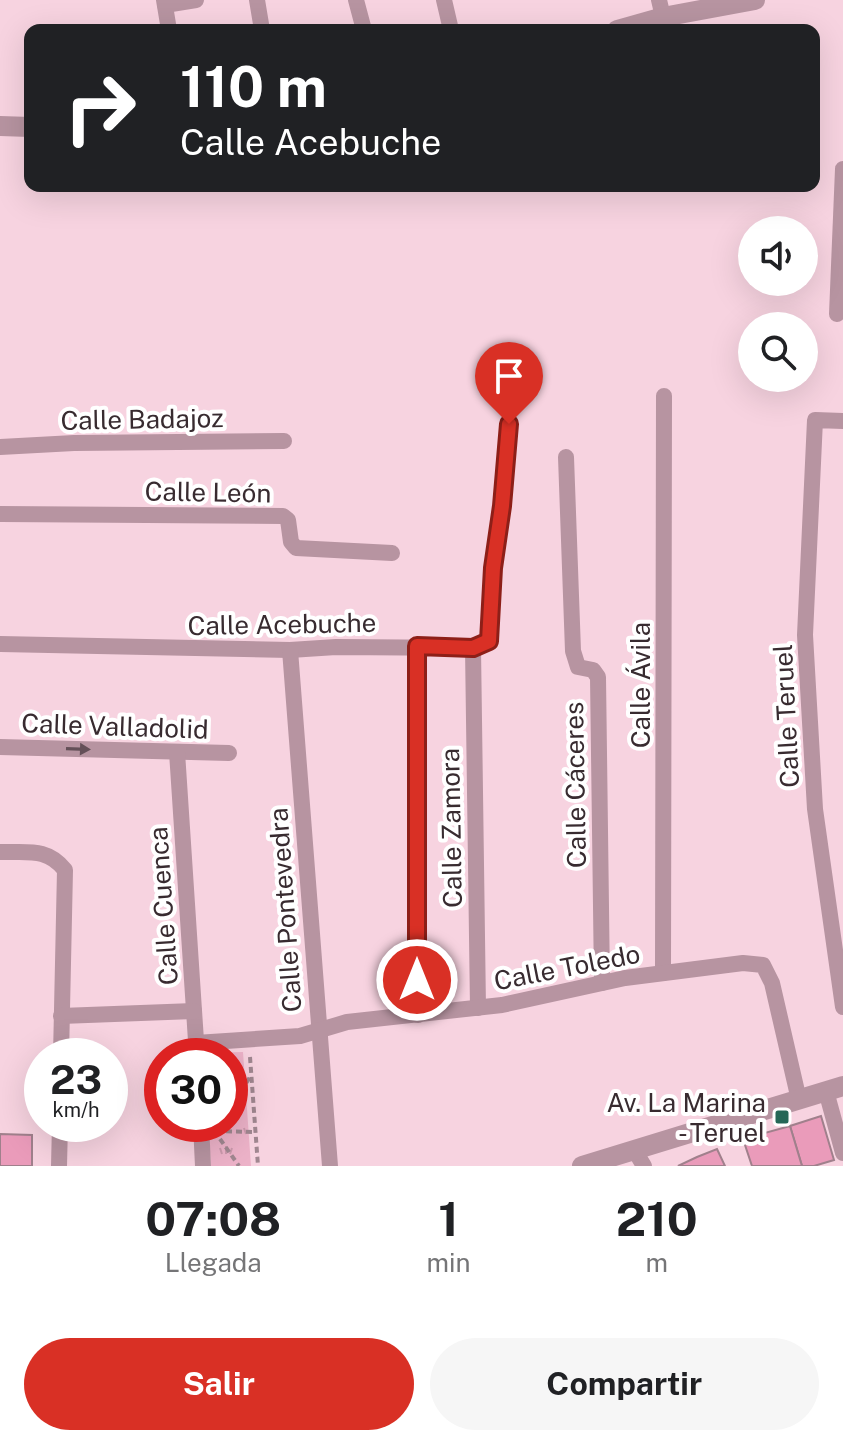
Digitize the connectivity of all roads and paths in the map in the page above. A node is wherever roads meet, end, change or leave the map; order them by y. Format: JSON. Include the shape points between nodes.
{"nodes":[{"id":1,"x":196,"y":0,"type":"edge"},
{"id":2,"x":257,"y":0,"type":"edge"},
{"id":3,"x":356,"y":0,"type":"edge"},
{"id":4,"x":444,"y":0,"type":"edge"},
{"id":5,"x":755,"y":0,"type":"edge"},
{"id":6,"x":165,"y":3,"type":"edge"},
{"id":7,"x":661,"y":8,"type":"edge"},
{"id":8,"x":168,"y":24,"type":"edge"},
{"id":9,"x":261,"y":24,"type":"edge"},
{"id":10,"x":362,"y":24,"type":"edge"},
{"id":11,"x":450,"y":24,"type":"edge"},
{"id":12,"x":629,"y":24,"type":"edge"},
{"id":13,"x":0,"y":126,"type":"edge"},
{"id":14,"x":24,"y":127,"type":"edge"},
{"id":15,"x":843,"y":169,"type":"edge"},
{"id":16,"x":837,"y":314,"type":"dead end"},
{"id":17,"x":664,"y":396,"type":"dead end"},
{"id":18,"x":843,"y":421,"type":"edge"},
{"id":19,"x":509,"y":424,"type":"dead end"},
{"id":20,"x":284,"y":441,"type":"dead end"},
{"id":21,"x":0,"y":447,"type":"edge"},
{"id":22,"x":566,"y":457,"type":"dead end"},
{"id":23,"x":0,"y":514,"type":"edge"},
{"id":24,"x":392,"y":553,"type":"dead end"},
{"id":25,"x":0,"y":644,"type":"edge"},
{"id":26,"x":417,"y":646,"type":"junction"},
{"id":27,"x":473,"y":648,"type":"junction"},
{"id":28,"x":290,"y":650,"type":"junction"},
{"id":29,"x":0,"y":747,"type":"edge"},
{"id":30,"x":177,"y":752,"type":"junction"},
{"id":31,"x":229,"y":753,"type":"dead end"},
{"id":32,"x":0,"y":852,"type":"edge"},
{"id":33,"x":663,"y":973,"type":"junction"},
{"id":34,"x":602,"y":983,"type":"junction"},
{"id":35,"x":843,"y":1007,"type":"edge"},
{"id":36,"x":478,"y":1008,"type":"junction"},
{"id":37,"x":194,"y":1011,"type":"junction"},
{"id":38,"x":418,"y":1015,"type":"junction"},
{"id":39,"x":61,"y":1016,"type":"junction"},
{"id":40,"x":319,"y":1031,"type":"junction"},
{"id":41,"x":61,"y":1038,"type":"edge"},
{"id":42,"x":195,"y":1038,"type":"edge"},
{"id":43,"x":249,"y":1040,"type":"joint"},
{"id":44,"x":252,"y":1075,"type":"junction"},
{"id":45,"x":248,"y":1081,"type":"edge"},
{"id":46,"x":834,"y":1088,"type":"edge"},
{"id":47,"x":799,"y":1100,"type":"junction"},
{"id":48,"x":248,"y":1131,"type":"edge"},
{"id":49,"x":253,"y":1132,"type":"dead end"},
{"id":50,"x":60,"y":1142,"type":"edge"},
{"id":51,"x":205,"y":1142,"type":"edge"},
{"id":52,"x":219,"y":1142,"type":"edge"},
{"id":53,"x":843,"y":1153,"type":"edge"},
{"id":54,"x":640,"y":1158,"type":"edge"},
{"id":55,"x":59,"y":1166,"type":"edge"},
{"id":56,"x":203,"y":1166,"type":"edge"},
{"id":57,"x":239,"y":1166,"type":"edge"},
{"id":58,"x":258,"y":1166,"type":"edge"},
{"id":59,"x":330,"y":1166,"type":"edge"},
{"id":60,"x":582,"y":1166,"type":"edge"}],
"edges":[{"from":1,"to":6,"type":"street"},
{"from":2,"to":9,"type":"street"},
{"from":3,"to":10,"type":"street"},
{"from":4,"to":11,"type":"street"},
{"from":5,"to":7,"type":"street"},
{"from":6,"to":8,"type":"street"},
{"from":7,"to":12,"type":"street"},
{"from":13,"to":14,"type":"street"},
{"from":15,"to":16,"type":"street"},
{"from":17,"to":33,"type":"street","name":"Calle Ávila"},
{"from":18,"to":35,"type":"street","name":"Calle Teruel","via":[[815,420],[805,635],[815,809]]},
{"from":19,"to":27,"type":"street","via":[[489,641]]},
{"from":20,"to":21,"type":"street","name":"Calle Badajoz"},
{"from":22,"to":34,"type":"street","name":"Calle Cáceres","via":[[573,651],[578,667],[593,670],[598,677]]},
{"from":23,"to":24,"type":"street","name":"Calle León","via":[[283,516],[296,548]]},
{"from":25,"to":28,"type":"street","name":"Calle Acebuche"},
{"from":26,"to":27,"type":"street","name":"Calle Acebuche"},
{"from":26,"to":28,"type":"street","name":"Calle Acebuche"},
{"from":26,"to":38,"type":"street"},
{"from":27,"to":36,"type":"street","name":"Calle Zamora"},
{"from":28,"to":40,"type":"street","name":"Calle Pontevedra"},
{"from":29,"to":30,"type":"street","name":"Calle Valladolid","one_way":true},
{"from":30,"to":31,"type":"street","name":"Calle Valladolid"},
{"from":30,"to":37,"type":"street","name":"Calle Cuenca"},
{"from":32,"to":39,"type":"street","via":[[42,853],[55,857],[65,870]]},
{"from":33,"to":34,"type":"street","name":"Calle Toledo"},
{"from":33,"to":47,"type":"street","name":"Calle Toledo","via":[[763,965],[772,983]]},
{"from":34,"to":36,"type":"street","name":"Calle Toledo"},
{"from":36,"to":38,"type":"street","name":"Calle Toledo"},
{"from":37,"to":39,"type":"street"},
{"from":37,"to":42,"type":"street","name":"Calle Cuenca"},
{"from":38,"to":40,"type":"street","name":"Calle Toledo","via":[[347,1022]]},
{"from":39,"to":41,"type":"street"},
{"from":40,"to":43,"type":"street","name":"Calle Toledo"},
{"from":40,"to":59,"type":"street","name":"Calle Pontevedra"},
{"from":43,"to":44,"type":"path"},
{"from":44,"to":45,"type":"path"},
{"from":44,"to":58,"type":"path"},
{"from":46,"to":47,"type":"street"},
{"from":46,"to":53,"type":"street"},
{"from":47,"to":54,"type":"street"},
{"from":48,"to":49,"type":"path"},
{"from":50,"to":55,"type":"street"},
{"from":51,"to":56,"type":"street"},
{"from":52,"to":57,"type":"path"},
{"from":54,"to":60,"type":"street"}]}
